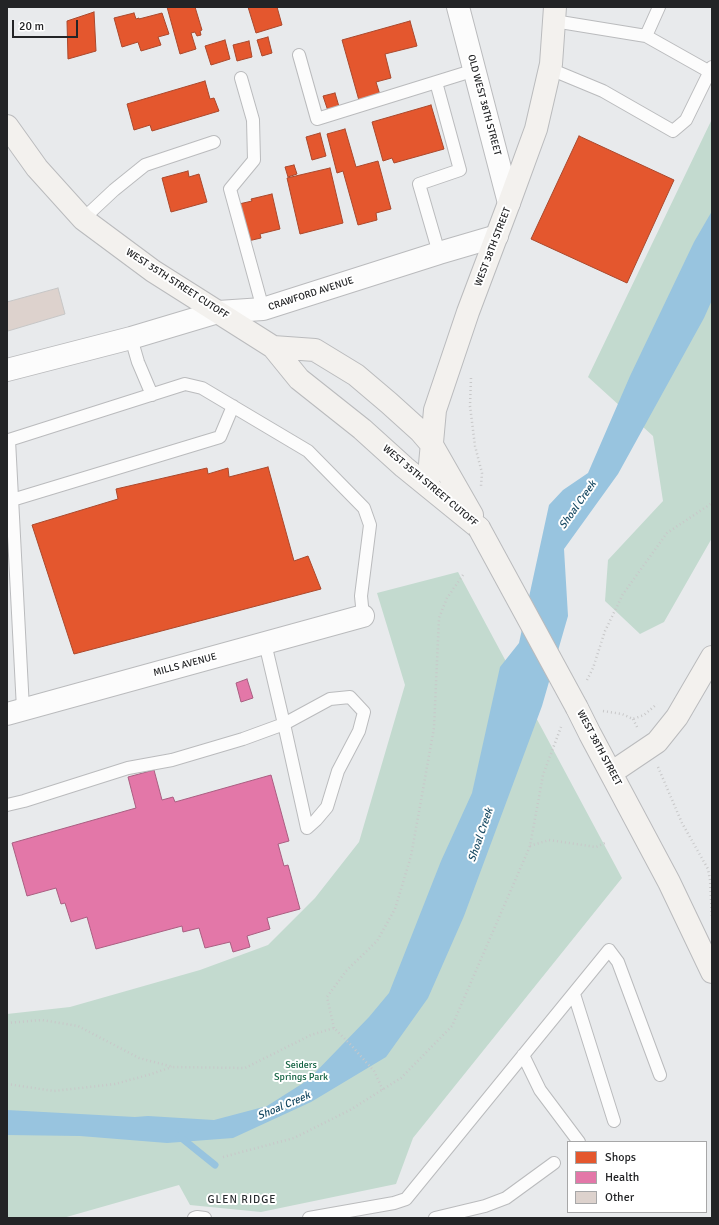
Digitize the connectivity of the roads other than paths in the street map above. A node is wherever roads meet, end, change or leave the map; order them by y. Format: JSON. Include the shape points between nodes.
{"nodes":[{"id":1,"x":458,"y":7,"type":"edge"},
{"id":2,"x":659,"y":7,"type":"edge"},
{"id":3,"x":554,"y":14,"type":"edge"},
{"id":4,"x":646,"y":36,"type":"junction"},
{"id":5,"x":299,"y":55,"type":"dead end"},
{"id":6,"x":550,"y":69,"type":"junction"},
{"id":7,"x":474,"y":70,"type":"junction"},
{"id":8,"x":711,"y":70,"type":"edge"},
{"id":9,"x":241,"y":78,"type":"dead end"},
{"id":10,"x":436,"y":82,"type":"junction"},
{"id":11,"x":7,"y":126,"type":"edge"},
{"id":12,"x":214,"y":142,"type":"dead end"},
{"id":13,"x":509,"y":203,"type":"junction"},
{"id":14,"x":82,"y":219,"type":"junction"},
{"id":15,"x":497,"y":236,"type":"junction"},
{"id":16,"x":439,"y":253,"type":"junction"},
{"id":17,"x":263,"y":309,"type":"junction"},
{"id":18,"x":218,"y":312,"type":"junction"},
{"id":19,"x":132,"y":338,"type":"junction"},
{"id":20,"x":273,"y":347,"type":"junction"},
{"id":21,"x":7,"y":370,"type":"edge"},
{"id":22,"x":152,"y":395,"type":"junction"},
{"id":23,"x":233,"y":406,"type":"junction"},
{"id":24,"x":432,"y":445,"type":"junction"},
{"id":25,"x":428,"y":486,"type":"junction"},
{"id":26,"x":10,"y":500,"type":"edge"},
{"id":27,"x":479,"y":528,"type":"junction"},
{"id":28,"x":363,"y":616,"type":"joint"},
{"id":29,"x":265,"y":643,"type":"junction"},
{"id":30,"x":712,"y":657,"type":"edge"},
{"id":31,"x":15,"y":712,"type":"edge"},
{"id":32,"x":284,"y":724,"type":"junction"},
{"id":33,"x":611,"y":773,"type":"junction"},
{"id":34,"x":7,"y":804,"type":"edge"},
{"id":35,"x":712,"y":972,"type":"edge"},
{"id":36,"x":574,"y":994,"type":"junction"},
{"id":37,"x":523,"y":1055,"type":"junction"},
{"id":38,"x":660,"y":1075,"type":"dead end"},
{"id":39,"x":614,"y":1121,"type":"dead end"},
{"id":40,"x":578,"y":1141,"type":"edge"},
{"id":41,"x":554,"y":1163,"type":"dead end"},
{"id":42,"x":194,"y":1218,"type":"edge"},
{"id":43,"x":205,"y":1218,"type":"edge"},
{"id":44,"x":309,"y":1218,"type":"edge"},
{"id":45,"x":435,"y":1218,"type":"edge"}],
"edges":[{"from":1,"to":7,"type":"street","name":"OLD WEST 38TH STREET"},
{"from":2,"to":4,"type":"lane"},
{"from":3,"to":4,"type":"lane"},
{"from":3,"to":6,"type":"main road","name":"WEST 38TH STREET"},
{"from":4,"to":8,"type":"lane"},
{"from":5,"to":10,"type":"lane","via":[[317,120]]},
{"from":6,"to":8,"type":"lane","via":[[603,91],[673,130],[686,120]]},
{"from":6,"to":13,"type":"main road","name":"WEST 38TH STREET","via":[[536,129]]},
{"from":7,"to":10,"type":"lane"},
{"from":7,"to":13,"type":"street","name":"OLD WEST 38TH STREET"},
{"from":9,"to":17,"type":"lane","via":[[253,120],[254,160],[230,189]]},
{"from":10,"to":16,"type":"lane","via":[[460,170],[419,184]]},
{"from":11,"to":14,"type":"main road","name":"WEST 35TH STREET CUTOFF","via":[[37,168]]},
{"from":12,"to":14,"type":"lane","via":[[145,165]]},
{"from":13,"to":15,"type":"main road","name":"WEST 38TH STREET"},
{"from":14,"to":18,"type":"main road","name":"WEST 35TH STREET CUTOFF","via":[[153,272]]},
{"from":15,"to":16,"type":"street","name":"CRAWFORD AVENUE"},
{"from":15,"to":24,"type":"main road","name":"WEST 38TH STREET","via":[[435,410]]},
{"from":16,"to":17,"type":"street","name":"CRAWFORD AVENUE"},
{"from":17,"to":18,"type":"street","name":"CRAWFORD AVENUE"},
{"from":18,"to":19,"type":"street","name":"CRAWFORD AVENUE"},
{"from":18,"to":20,"type":"main road","name":"WEST 35TH STREET CUTOFF"},
{"from":19,"to":21,"type":"street","name":"CRAWFORD AVENUE"},
{"from":19,"to":22,"type":"lane","via":[[138,362]]},
{"from":20,"to":24,"type":"main road","name":"WEST 35TH STREET CUTOFF","via":[[315,350],[356,375],[405,417]]},
{"from":20,"to":25,"type":"main road","name":"WEST 35TH STREET CUTOFF","via":[[299,379]]},
{"from":22,"to":23,"type":"lane","via":[[185,384],[202,388]]},
{"from":22,"to":26,"type":"lane","via":[[9,440]]},
{"from":23,"to":26,"type":"lane","via":[[220,437]]},
{"from":23,"to":28,"type":"lane","via":[[308,451],[364,508],[370,525],[361,596]]},
{"from":24,"to":25,"type":"main road","name":"WEST 38TH STREET"},
{"from":24,"to":27,"type":"main road","name":"WEST 35TH STREET CUTOFF"},
{"from":25,"to":27,"type":"main road","name":"WEST 35TH STREET CUTOFF"},
{"from":26,"to":31,"type":"lane"},
{"from":27,"to":33,"type":"main road","name":"WEST 38TH STREET","bridge":true},
{"from":28,"to":29,"type":"street","name":"MILLS AVENUE"},
{"from":29,"to":31,"type":"street","name":"MILLS AVENUE"},
{"from":29,"to":32,"type":"lane"},
{"from":30,"to":33,"type":"main road","via":[[677,717],[657,742]]},
{"from":32,"to":32,"type":"lane","via":[[294,768],[307,828],[327,807],[338,771],[359,731],[364,712],[350,697],[330,700]]},
{"from":32,"to":34,"type":"lane","via":[[172,760],[128,768]]},
{"from":33,"to":35,"type":"main road","name":"WEST 38TH STREET","via":[[669,882]]},
{"from":36,"to":37,"type":"lane"},
{"from":36,"to":38,"type":"lane","via":[[609,950],[618,962]]},
{"from":36,"to":39,"type":"lane"},
{"from":37,"to":40,"type":"lane","via":[[540,1090]]},
{"from":37,"to":44,"type":"lane","via":[[406,1199]]},
{"from":41,"to":45,"type":"lane","via":[[506,1198],[485,1206]]},
{"from":42,"to":43,"type":"lane"}]}
